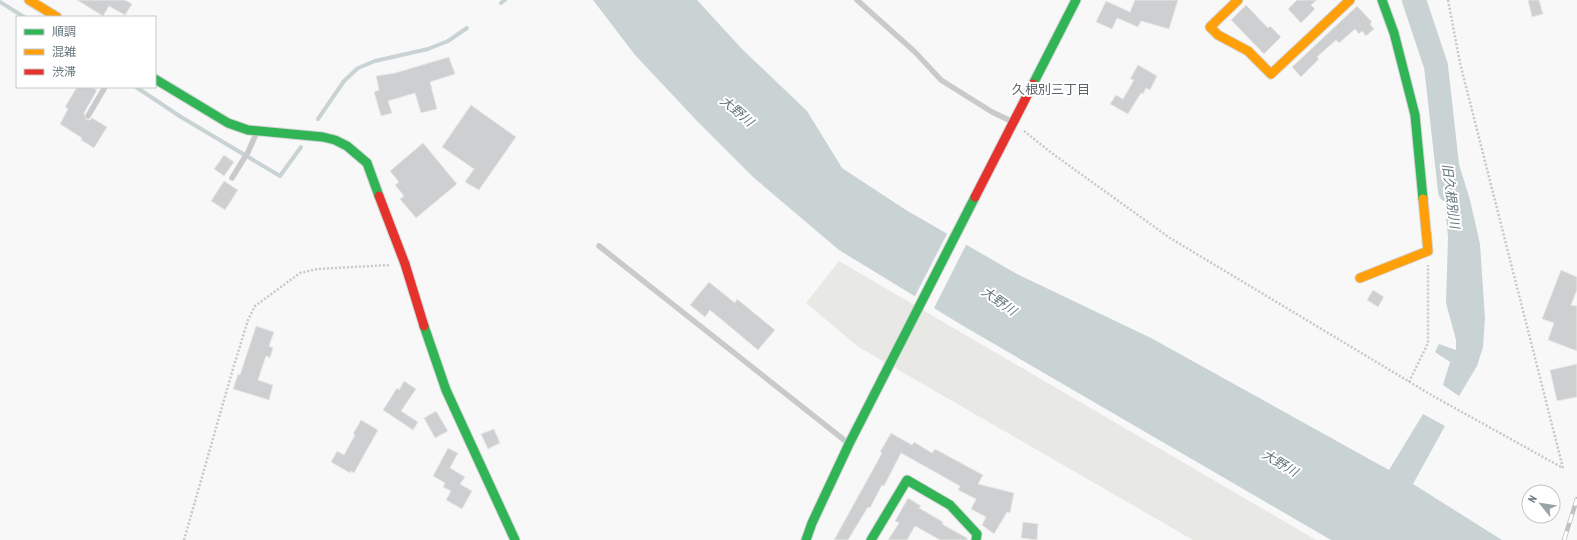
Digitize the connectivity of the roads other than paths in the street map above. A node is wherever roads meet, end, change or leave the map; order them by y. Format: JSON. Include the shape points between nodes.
{"nodes":[{"id":1,"x":29,"y":0,"type":"edge"},
{"id":2,"x":857,"y":0,"type":"edge"},
{"id":3,"x":1076,"y":0,"type":"edge"},
{"id":4,"x":1238,"y":0,"type":"edge"},
{"id":5,"x":1350,"y":0,"type":"edge"},
{"id":6,"x":1382,"y":0,"type":"edge"},
{"id":7,"x":54,"y":16,"type":"edge"},
{"id":8,"x":156,"y":80,"type":"edge"},
{"id":9,"x":105,"y":88,"type":"edge"},
{"id":10,"x":88,"y":116,"type":"dead end"},
{"id":11,"x":1014,"y":123,"type":"junction"},
{"id":12,"x":257,"y":131,"type":"junction"},
{"id":13,"x":232,"y":178,"type":"dead end"},
{"id":14,"x":598,"y":246,"type":"dead end"},
{"id":15,"x":1360,"y":278,"type":"dead end"},
{"id":16,"x":849,"y":444,"type":"junction"},
{"id":17,"x":515,"y":540,"type":"edge"},
{"id":18,"x":806,"y":540,"type":"edge"},
{"id":19,"x":871,"y":540,"type":"edge"},
{"id":20,"x":976,"y":540,"type":"edge"}],
"edges":[{"from":1,"to":7,"type":"street"},
{"from":2,"to":11,"type":"lane","via":[[915,52],[941,80]]},
{"from":3,"to":11,"type":"street"},
{"from":4,"to":5,"type":"street","via":[[1210,26],[1218,35],[1248,51],[1271,74]]},
{"from":6,"to":15,"type":"street","via":[[1394,33],[1415,114],[1428,251]]},
{"from":8,"to":12,"type":"street","via":[[228,123]]},
{"from":9,"to":10,"type":"lane"},
{"from":11,"to":16,"type":"street"},
{"from":12,"to":13,"type":"lane"},
{"from":12,"to":17,"type":"street","via":[[335,140],[367,163],[405,264],[446,390]]},
{"from":14,"to":16,"type":"lane"},
{"from":16,"to":18,"type":"street"},
{"from":19,"to":20,"type":"street","via":[[907,480],[950,505],[976,534]]}]}
